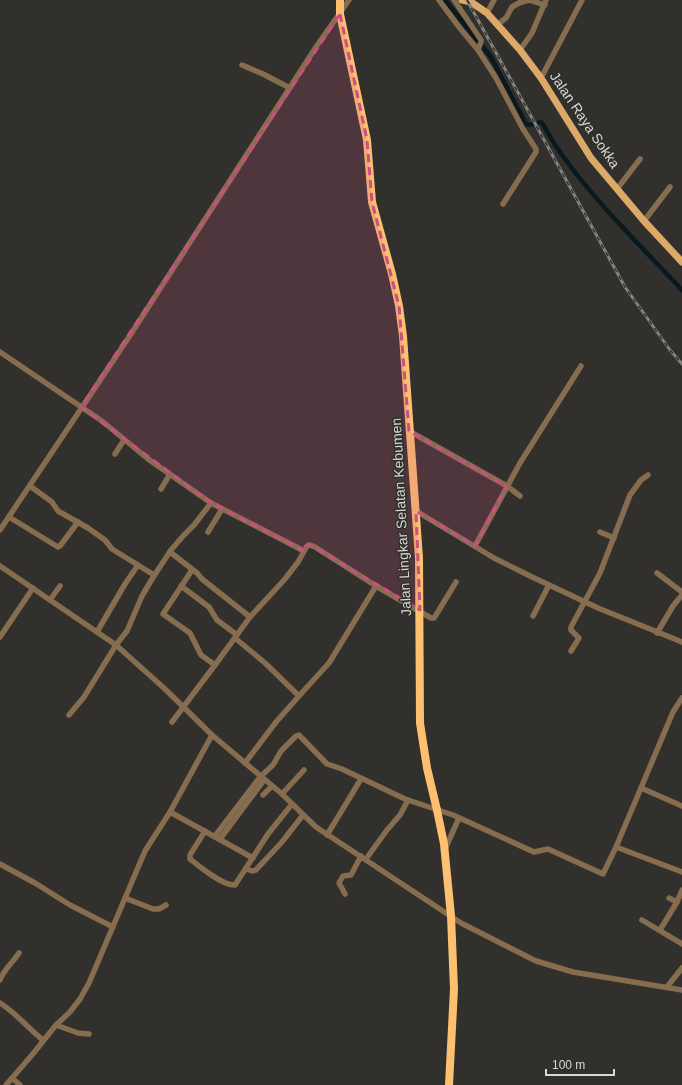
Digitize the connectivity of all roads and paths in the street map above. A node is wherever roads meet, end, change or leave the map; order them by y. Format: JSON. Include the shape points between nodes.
{"nodes":[{"id":1,"x":340,"y":0,"type":"edge"},
{"id":2,"x":349,"y":0,"type":"edge"},
{"id":3,"x":439,"y":0,"type":"edge"},
{"id":4,"x":454,"y":0,"type":"edge"},
{"id":5,"x":462,"y":0,"type":"edge"},
{"id":6,"x":475,"y":0,"type":"edge"},
{"id":7,"x":494,"y":0,"type":"edge"},
{"id":8,"x":582,"y":0,"type":"edge"},
{"id":9,"x":545,"y":2,"type":"edge"},
{"id":10,"x":480,"y":7,"type":"junction"},
{"id":11,"x":487,"y":13,"type":"junction"},
{"id":12,"x":340,"y":14,"type":"junction"},
{"id":13,"x":498,"y":24,"type":"junction"},
{"id":14,"x":480,"y":47,"type":"junction"},
{"id":15,"x":520,"y":50,"type":"junction"},
{"id":16,"x":242,"y":65,"type":"dead end"},
{"id":17,"x":541,"y":78,"type":"junction"},
{"id":18,"x":290,"y":88,"type":"junction"},
{"id":19,"x":640,"y":159,"type":"dead end"},
{"id":20,"x":670,"y":187,"type":"dead end"},
{"id":21,"x":617,"y":189,"type":"junction"},
{"id":22,"x":503,"y":204,"type":"dead end"},
{"id":23,"x":644,"y":221,"type":"junction"},
{"id":24,"x":682,"y":262,"type":"edge"},
{"id":25,"x":0,"y":352,"type":"edge"},
{"id":26,"x":581,"y":366,"type":"dead end"},
{"id":27,"x":81,"y":407,"type":"junction"},
{"id":28,"x":409,"y":431,"type":"junction"},
{"id":29,"x":124,"y":440,"type":"junction"},
{"id":30,"x":115,"y":454,"type":"dead end"},
{"id":31,"x":170,"y":474,"type":"junction"},
{"id":32,"x":648,"y":475,"type":"dead end"},
{"id":33,"x":30,"y":486,"type":"junction"},
{"id":34,"x":507,"y":486,"type":"junction"},
{"id":35,"x":161,"y":489,"type":"dead end"},
{"id":36,"x":520,"y":496,"type":"dead end"},
{"id":37,"x":211,"y":503,"type":"junction"},
{"id":38,"x":222,"y":509,"type":"junction"},
{"id":39,"x":416,"y":512,"type":"junction"},
{"id":40,"x":9,"y":517,"type":"junction"},
{"id":41,"x":78,"y":522,"type":"junction"},
{"id":42,"x":0,"y":530,"type":"edge"},
{"id":43,"x":208,"y":532,"type":"dead end"},
{"id":44,"x":600,"y":532,"type":"dead end"},
{"id":45,"x":614,"y":538,"type":"junction"},
{"id":46,"x":475,"y":546,"type":"junction"},
{"id":47,"x":304,"y":551,"type":"junction"},
{"id":48,"x":170,"y":552,"type":"junction"},
{"id":49,"x":138,"y":565,"type":"junction"},
{"id":50,"x":0,"y":566,"type":"edge"},
{"id":51,"x":192,"y":570,"type":"junction"},
{"id":52,"x":657,"y":573,"type":"dead end"},
{"id":53,"x":154,"y":575,"type":"junction"},
{"id":54,"x":456,"y":582,"type":"dead end"},
{"id":55,"x":550,"y":585,"type":"junction"},
{"id":56,"x":60,"y":586,"type":"dead end"},
{"id":57,"x":182,"y":586,"type":"junction"},
{"id":58,"x":376,"y":586,"type":"junction"},
{"id":59,"x":33,"y":588,"type":"junction"},
{"id":60,"x":682,"y":593,"type":"edge"},
{"id":61,"x":50,"y":600,"type":"junction"},
{"id":62,"x":585,"y":602,"type":"junction"},
{"id":63,"x":420,"y":610,"type":"junction"},
{"id":64,"x":533,"y":616,"type":"dead end"},
{"id":65,"x":250,"y":617,"type":"junction"},
{"id":66,"x":96,"y":632,"type":"junction"},
{"id":67,"x":657,"y":633,"type":"junction"},
{"id":68,"x":236,"y":636,"type":"junction"},
{"id":69,"x":0,"y":637,"type":"edge"},
{"id":70,"x":682,"y":642,"type":"edge"},
{"id":71,"x":116,"y":646,"type":"junction"},
{"id":72,"x":571,"y":651,"type":"dead end"},
{"id":73,"x":215,"y":665,"type":"junction"},
{"id":74,"x":299,"y":696,"type":"junction"},
{"id":75,"x":682,"y":698,"type":"edge"},
{"id":76,"x":183,"y":707,"type":"junction"},
{"id":77,"x":69,"y":715,"type":"dead end"},
{"id":78,"x":172,"y":722,"type":"dead end"},
{"id":79,"x":212,"y":735,"type":"junction"},
{"id":80,"x":245,"y":762,"type":"junction"},
{"id":81,"x":304,"y":770,"type":"dead end"},
{"id":82,"x":262,"y":778,"type":"junction"},
{"id":83,"x":361,"y":779,"type":"junction"},
{"id":84,"x":272,"y":786,"type":"junction"},
{"id":85,"x":641,"y":788,"type":"junction"},
{"id":86,"x":282,"y":794,"type":"junction"},
{"id":87,"x":263,"y":795,"type":"dead end"},
{"id":88,"x":408,"y":800,"type":"junction"},
{"id":89,"x":292,"y":804,"type":"junction"},
{"id":90,"x":682,"y":806,"type":"edge"},
{"id":91,"x":437,"y":810,"type":"junction"},
{"id":92,"x":170,"y":812,"type":"junction"},
{"id":93,"x":303,"y":815,"type":"junction"},
{"id":94,"x":459,"y":818,"type":"junction"},
{"id":95,"x":205,"y":831,"type":"junction"},
{"id":96,"x":327,"y":835,"type":"junction"},
{"id":97,"x":218,"y":838,"type":"junction"},
{"id":98,"x":616,"y":847,"type":"junction"},
{"id":99,"x":444,"y":849,"type":"junction"},
{"id":100,"x":253,"y":858,"type":"junction"},
{"id":101,"x":363,"y":858,"type":"junction"},
{"id":102,"x":0,"y":864,"type":"edge"},
{"id":103,"x":246,"y":869,"type":"junction"},
{"id":104,"x":682,"y":872,"type":"edge"},
{"id":105,"x":682,"y":890,"type":"edge"},
{"id":106,"x":345,"y":894,"type":"dead end"},
{"id":107,"x":125,"y":898,"type":"junction"},
{"id":108,"x":669,"y":898,"type":"dead end"},
{"id":109,"x":677,"y":902,"type":"junction"},
{"id":110,"x":166,"y":905,"type":"dead end"},
{"id":111,"x":451,"y":916,"type":"junction"},
{"id":112,"x":642,"y":920,"type":"dead end"},
{"id":113,"x":113,"y":927,"type":"junction"},
{"id":114,"x":660,"y":930,"type":"junction"},
{"id":115,"x":682,"y":944,"type":"edge"},
{"id":116,"x":19,"y":953,"type":"dead end"},
{"id":117,"x":682,"y":968,"type":"edge"},
{"id":118,"x":0,"y":980,"type":"edge"},
{"id":119,"x":666,"y":988,"type":"junction"},
{"id":120,"x":682,"y":990,"type":"edge"},
{"id":121,"x":0,"y":1003,"type":"edge"},
{"id":122,"x":56,"y":1025,"type":"junction"},
{"id":123,"x":89,"y":1034,"type":"dead end"},
{"id":124,"x":43,"y":1040,"type":"junction"},
{"id":125,"x":12,"y":1078,"type":"junction"},
{"id":126,"x":6,"y":1085,"type":"edge"},
{"id":127,"x":20,"y":1085,"type":"edge"},
{"id":128,"x":449,"y":1085,"type":"edge"}],
"edges":[{"from":1,"to":12,"type":"highway","name":"Jalan Lingkar Selatan Kebumen"},
{"from":2,"to":12,"type":"street"},
{"from":3,"to":14,"type":"street","via":[[459,27]]},
{"from":4,"to":14,"type":"street","via":[[481,40]]},
{"from":5,"to":10,"type":"main road","name":"Jalan Raya Sokka"},
{"from":6,"to":10,"type":"street"},
{"from":7,"to":11,"type":"street"},
{"from":8,"to":17,"type":"street"},
{"from":9,"to":13,"type":"street","via":[[524,1],[512,7],[506,18]]},
{"from":9,"to":15,"type":"street","via":[[532,33]]},
{"from":10,"to":11,"type":"main road","name":"Jalan Raya Sokka"},
{"from":11,"to":13,"type":"main road","name":"Jalan Raya Sokka"},
{"from":12,"to":18,"type":"street"},
{"from":12,"to":28,"type":"highway","name":"Jalan Lingkar Selatan Kebumen","via":[[367,140],[372,202],[399,306]]},
{"from":13,"to":15,"type":"main road","name":"Jalan Raya Sokka"},
{"from":14,"to":22,"type":"street","via":[[536,149]]},
{"from":15,"to":17,"type":"main road","name":"Jalan Raya Sokka"},
{"from":16,"to":18,"type":"street"},
{"from":17,"to":21,"type":"main road","name":"Jalan Raya Sokka","via":[[591,158]]},
{"from":18,"to":27,"type":"street"},
{"from":19,"to":21,"type":"street"},
{"from":20,"to":23,"type":"street"},
{"from":21,"to":23,"type":"main road","name":"Jalan Raya Sokka"},
{"from":23,"to":24,"type":"main road","name":"Jalan Raya Sokka"},
{"from":25,"to":27,"type":"street"},
{"from":26,"to":34,"type":"street"},
{"from":27,"to":29,"type":"street"},
{"from":27,"to":33,"type":"street"},
{"from":28,"to":34,"type":"street"},
{"from":28,"to":39,"type":"highway","name":"Jalan Lingkar Selatan Kebumen"},
{"from":29,"to":30,"type":"street"},
{"from":29,"to":31,"type":"street"},
{"from":31,"to":35,"type":"street"},
{"from":31,"to":37,"type":"street"},
{"from":32,"to":45,"type":"street","via":[[636,485],[630,495]]},
{"from":33,"to":40,"type":"street"},
{"from":33,"to":41,"type":"street","via":[[52,502],[58,511]]},
{"from":34,"to":36,"type":"street"},
{"from":34,"to":46,"type":"street"},
{"from":37,"to":38,"type":"street"},
{"from":37,"to":48,"type":"street","via":[[202,517]]},
{"from":38,"to":43,"type":"street"},
{"from":38,"to":47,"type":"street"},
{"from":39,"to":46,"type":"street"},
{"from":39,"to":63,"type":"highway","name":"Jalan Lingkar Selatan Kebumen"},
{"from":40,"to":41,"type":"street","via":[[59,547]]},
{"from":40,"to":42,"type":"street"},
{"from":41,"to":49,"type":"street","via":[[105,540],[112,549]]},
{"from":44,"to":45,"type":"street"},
{"from":45,"to":62,"type":"street"},
{"from":46,"to":55,"type":"street"},
{"from":47,"to":58,"type":"street","via":[[307,546],[315,547]]},
{"from":47,"to":65,"type":"street","via":[[285,579]]},
{"from":48,"to":51,"type":"street"},
{"from":48,"to":53,"type":"street"},
{"from":49,"to":53,"type":"street"},
{"from":49,"to":66,"type":"street"},
{"from":50,"to":59,"type":"street"},
{"from":51,"to":57,"type":"street"},
{"from":51,"to":65,"type":"street"},
{"from":52,"to":60,"type":"street"},
{"from":53,"to":71,"type":"street","via":[[127,631]]},
{"from":54,"to":63,"type":"street","via":[[435,617],[431,618]]},
{"from":55,"to":62,"type":"street"},
{"from":55,"to":64,"type":"street"},
{"from":56,"to":61,"type":"street"},
{"from":57,"to":68,"type":"street","via":[[209,607],[217,620]]},
{"from":57,"to":73,"type":"street","via":[[163,614],[190,633],[201,655]]},
{"from":58,"to":63,"type":"street"},
{"from":58,"to":74,"type":"street","via":[[329,663]]},
{"from":59,"to":61,"type":"street"},
{"from":59,"to":69,"type":"street"},
{"from":60,"to":67,"type":"street"},
{"from":61,"to":66,"type":"street"},
{"from":62,"to":67,"type":"street"},
{"from":62,"to":72,"type":"street","via":[[571,629],[579,638]]},
{"from":63,"to":91,"type":"highway","name":"Jalan Lingkar Selatan Kebumen","via":[[421,731]]},
{"from":65,"to":68,"type":"street"},
{"from":66,"to":71,"type":"street"},
{"from":67,"to":70,"type":"street"},
{"from":68,"to":73,"type":"street"},
{"from":68,"to":74,"type":"street"},
{"from":71,"to":76,"type":"street"},
{"from":71,"to":77,"type":"street","via":[[84,697]]},
{"from":73,"to":76,"type":"street"},
{"from":74,"to":80,"type":"street"},
{"from":75,"to":85,"type":"street","via":[[674,710]]},
{"from":76,"to":78,"type":"street"},
{"from":76,"to":79,"type":"street"},
{"from":79,"to":80,"type":"street"},
{"from":79,"to":92,"type":"street"},
{"from":80,"to":82,"type":"street"},
{"from":81,"to":86,"type":"street"},
{"from":82,"to":83,"type":"street","via":[[284,748],[299,735],[327,764]]},
{"from":82,"to":84,"type":"street"},
{"from":82,"to":97,"type":"street"},
{"from":83,"to":88,"type":"street"},
{"from":83,"to":96,"type":"street"},
{"from":84,"to":86,"type":"street"},
{"from":84,"to":87,"type":"street"},
{"from":85,"to":90,"type":"street"},
{"from":85,"to":98,"type":"street"},
{"from":86,"to":89,"type":"street"},
{"from":88,"to":91,"type":"street"},
{"from":88,"to":101,"type":"street","via":[[400,815]]},
{"from":89,"to":93,"type":"street"},
{"from":89,"to":100,"type":"street"},
{"from":91,"to":94,"type":"street"},
{"from":91,"to":99,"type":"highway","name":"Jalan Lingkar Selatan Kebumen"},
{"from":92,"to":95,"type":"street"},
{"from":92,"to":107,"type":"street","via":[[145,851]]},
{"from":93,"to":96,"type":"street"},
{"from":93,"to":103,"type":"street","via":[[256,870]]},
{"from":94,"to":98,"type":"street","via":[[534,852],[548,849],[603,874]]},
{"from":94,"to":99,"type":"street"},
{"from":95,"to":97,"type":"street"},
{"from":95,"to":103,"type":"street","via":[[190,859],[231,885],[235,884]]},
{"from":96,"to":101,"type":"street"},
{"from":97,"to":100,"type":"street"},
{"from":98,"to":104,"type":"street"},
{"from":99,"to":111,"type":"highway","name":"Jalan Lingkar Selatan Kebumen"},
{"from":100,"to":103,"type":"street"},
{"from":101,"to":106,"type":"street","via":[[351,875],[343,876],[339,884]]},
{"from":101,"to":111,"type":"street"},
{"from":102,"to":113,"type":"street"},
{"from":105,"to":109,"type":"street"},
{"from":107,"to":110,"type":"street","via":[[153,909]]},
{"from":107,"to":113,"type":"street"},
{"from":108,"to":109,"type":"street"},
{"from":109,"to":114,"type":"street"},
{"from":111,"to":119,"type":"street","via":[[517,952],[556,968]]},
{"from":111,"to":128,"type":"highway","name":"Jalan Lingkar Selatan Kebumen","via":[[454,989]]},
{"from":112,"to":114,"type":"street"},
{"from":113,"to":122,"type":"street","via":[[90,983],[77,1003]]},
{"from":114,"to":115,"type":"street"},
{"from":116,"to":118,"type":"street"},
{"from":117,"to":119,"type":"street"},
{"from":119,"to":120,"type":"street"},
{"from":121,"to":124,"type":"street"},
{"from":122,"to":123,"type":"street"},
{"from":122,"to":124,"type":"street"},
{"from":124,"to":125,"type":"street"},
{"from":125,"to":126,"type":"street"},
{"from":125,"to":127,"type":"street"}]}
